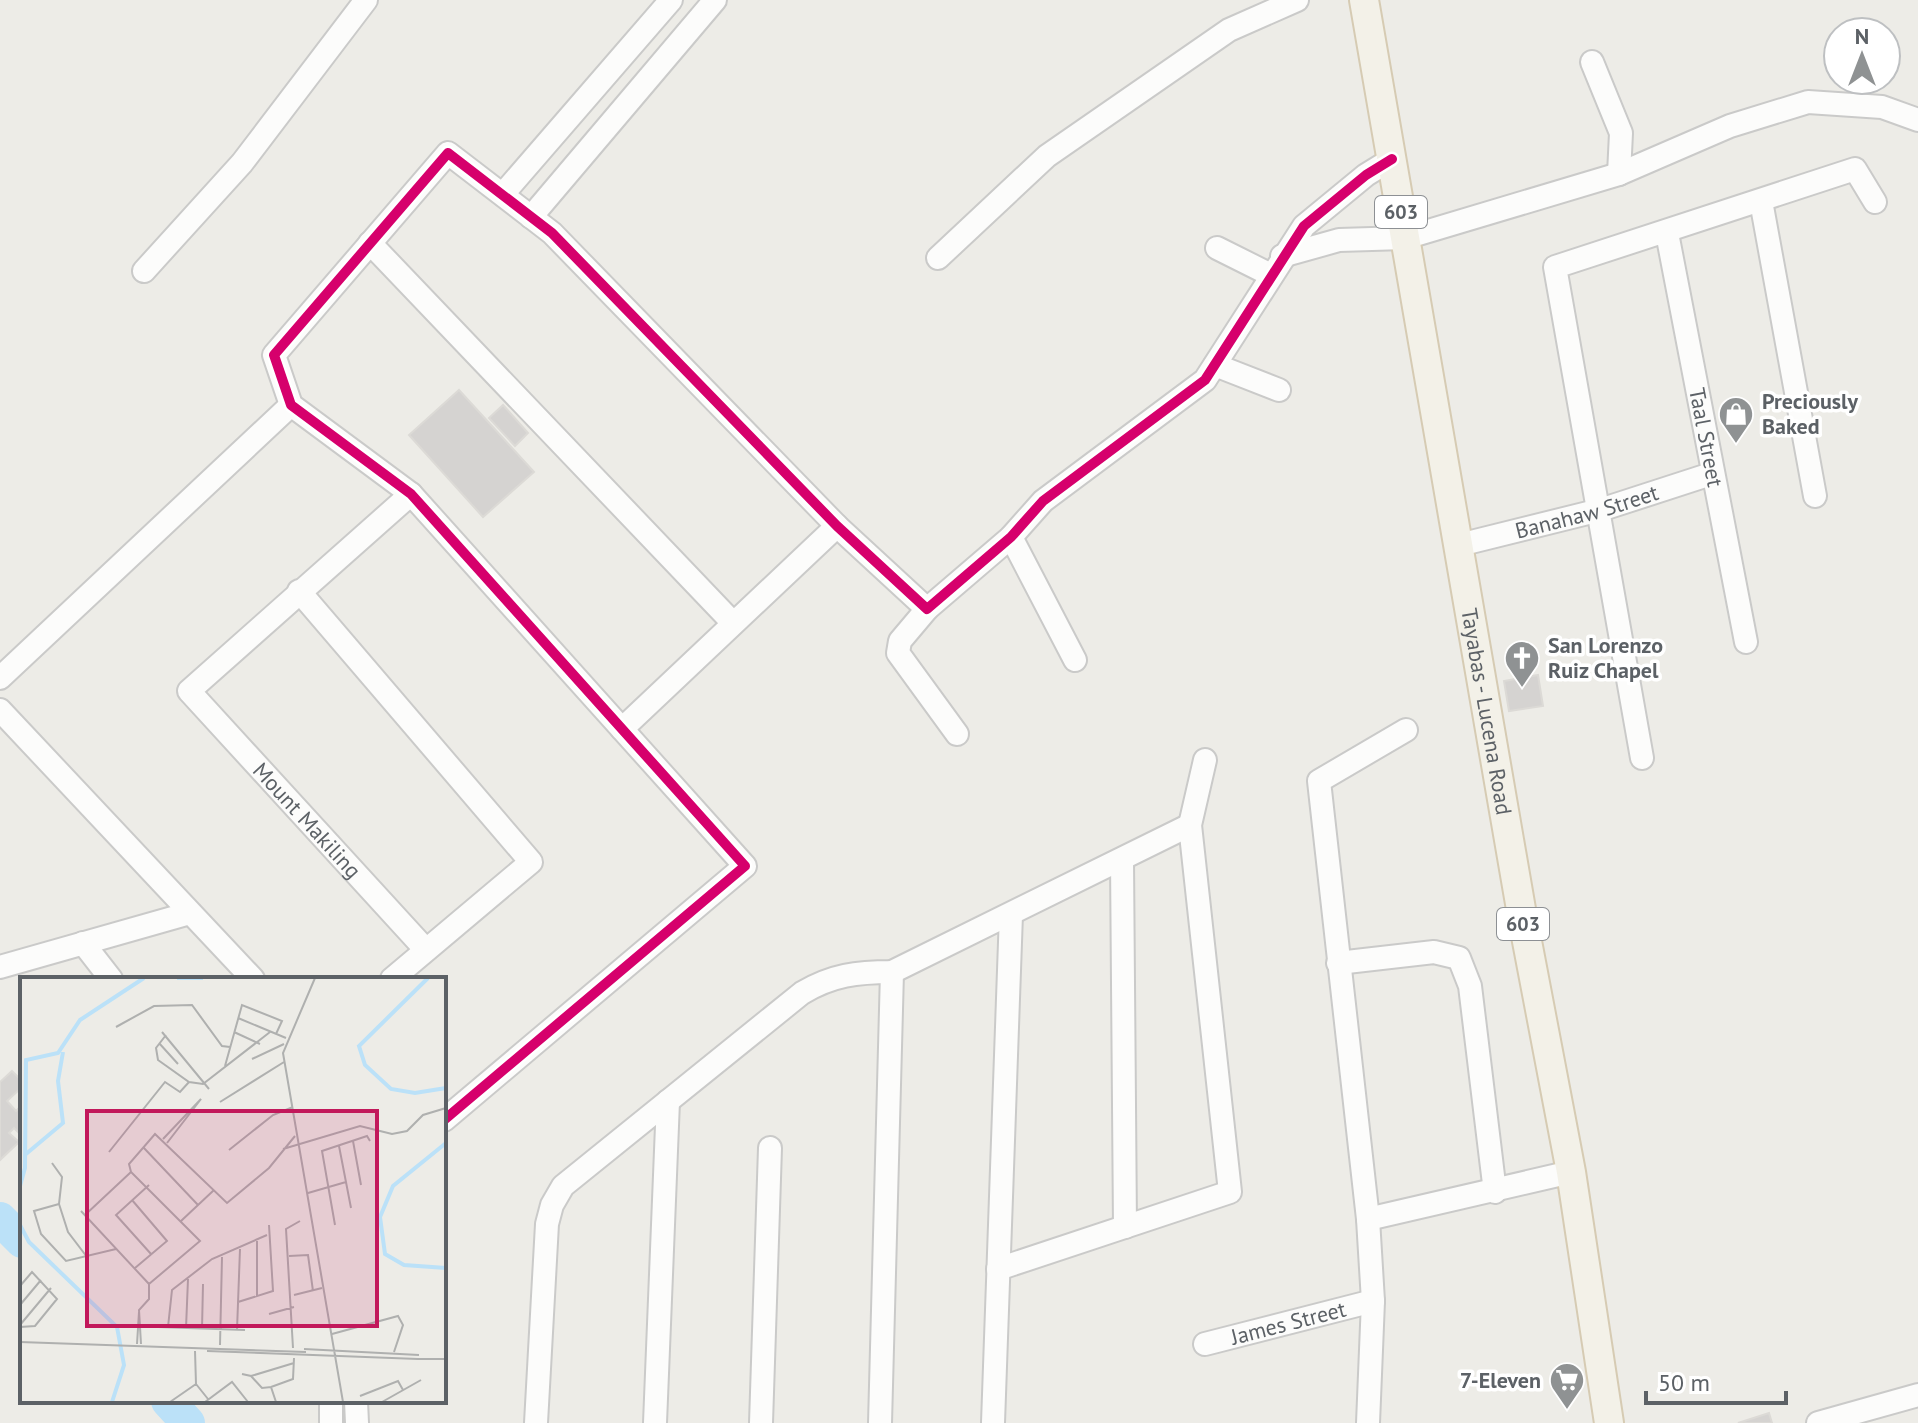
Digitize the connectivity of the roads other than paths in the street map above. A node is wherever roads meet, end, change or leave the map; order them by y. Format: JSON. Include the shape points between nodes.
{"nodes":[{"id":1,"x":366,"y":0,"type":"edge"},
{"id":2,"x":671,"y":0,"type":"edge"},
{"id":3,"x":715,"y":0,"type":"edge"},
{"id":4,"x":1297,"y":0,"type":"edge"},
{"id":5,"x":1364,"y":0,"type":"edge"},
{"id":6,"x":1592,"y":62,"type":"dead end"},
{"id":7,"x":1918,"y":120,"type":"edge"},
{"id":8,"x":1392,"y":159,"type":"junction"},
{"id":9,"x":1619,"y":174,"type":"junction"},
{"id":10,"x":503,"y":194,"type":"junction"},
{"id":11,"x":1761,"y":201,"type":"junction"},
{"id":12,"x":1875,"y":202,"type":"dead end"},
{"id":13,"x":531,"y":217,"type":"junction"},
{"id":14,"x":1667,"y":233,"type":"junction"},
{"id":15,"x":1405,"y":238,"type":"junction"},
{"id":16,"x":370,"y":243,"type":"junction"},
{"id":17,"x":1217,"y":248,"type":"dead end"},
{"id":18,"x":938,"y":258,"type":"dead end"},
{"id":19,"x":1277,"y":266,"type":"junction"},
{"id":20,"x":144,"y":271,"type":"dead end"},
{"id":21,"x":1215,"y":365,"type":"junction"},
{"id":22,"x":1279,"y":390,"type":"dead end"},
{"id":23,"x":291,"y":405,"type":"junction"},
{"id":24,"x":1711,"y":474,"type":"junction"},
{"id":25,"x":411,"y":494,"type":"junction"},
{"id":26,"x":1815,"y":496,"type":"dead end"},
{"id":27,"x":1600,"y":510,"type":"junction"},
{"id":28,"x":837,"y":526,"type":"junction"},
{"id":29,"x":1011,"y":537,"type":"junction"},
{"id":30,"x":1459,"y":545,"type":"junction"},
{"id":31,"x":299,"y":591,"type":"junction"},
{"id":32,"x":927,"y":609,"type":"junction"},
{"id":33,"x":733,"y":623,"type":"junction"},
{"id":34,"x":1746,"y":642,"type":"dead end"},
{"id":35,"x":1075,"y":660,"type":"dead end"},
{"id":36,"x":0,"y":678,"type":"edge"},
{"id":37,"x":0,"y":710,"type":"edge"},
{"id":38,"x":622,"y":729,"type":"junction"},
{"id":39,"x":1406,"y":730,"type":"dead end"},
{"id":40,"x":957,"y":734,"type":"dead end"},
{"id":41,"x":1642,"y":758,"type":"dead end"},
{"id":42,"x":1205,"y":760,"type":"dead end"},
{"id":43,"x":1190,"y":825,"type":"junction"},
{"id":44,"x":1122,"y":860,"type":"junction"},
{"id":45,"x":190,"y":913,"type":"junction"},
{"id":46,"x":1011,"y":914,"type":"junction"},
{"id":47,"x":83,"y":943,"type":"junction"},
{"id":48,"x":426,"y":950,"type":"junction"},
{"id":49,"x":1338,"y":963,"type":"junction"},
{"id":50,"x":0,"y":967,"type":"edge"},
{"id":51,"x":892,"y":972,"type":"junction"},
{"id":52,"x":109,"y":977,"type":"edge"},
{"id":53,"x":251,"y":977,"type":"edge"},
{"id":54,"x":394,"y":977,"type":"edge"},
{"id":55,"x":668,"y":1101,"type":"junction"},
{"id":56,"x":446,"y":1118,"type":"edge"},
{"id":57,"x":770,"y":1148,"type":"dead end"},
{"id":58,"x":1571,"y":1172,"type":"junction"},
{"id":59,"x":1495,"y":1192,"type":"junction"},
{"id":60,"x":1368,"y":1219,"type":"junction"},
{"id":61,"x":1125,"y":1227,"type":"junction"},
{"id":62,"x":998,"y":1269,"type":"junction"},
{"id":63,"x":1373,"y":1301,"type":"junction"},
{"id":64,"x":1205,"y":1344,"type":"dead end"},
{"id":65,"x":1918,"y":1395,"type":"edge"},
{"id":66,"x":356,"y":1403,"type":"edge"},
{"id":67,"x":357,"y":1423,"type":"edge"},
{"id":68,"x":536,"y":1423,"type":"edge"},
{"id":69,"x":655,"y":1423,"type":"edge"},
{"id":70,"x":761,"y":1423,"type":"edge"},
{"id":71,"x":880,"y":1423,"type":"edge"},
{"id":72,"x":993,"y":1423,"type":"edge"},
{"id":73,"x":1368,"y":1423,"type":"edge"},
{"id":74,"x":1609,"y":1423,"type":"edge"},
{"id":75,"x":1818,"y":1423,"type":"edge"}],
"edges":[{"from":1,"to":20,"type":"street","via":[[242,163]]},
{"from":2,"to":10,"type":"street"},
{"from":3,"to":13,"type":"street"},
{"from":4,"to":18,"type":"street","via":[[1229,30],[1047,156]]},
{"from":5,"to":8,"type":"main road","name":"Tayabas - Lucena Road","number":"603"},
{"from":6,"to":9,"type":"street","via":[[1621,133]]},
{"from":7,"to":9,"type":"street","via":[[1882,107],[1808,102],[1730,126]]},
{"from":8,"to":15,"type":"main road","name":"Tayabas - Lucena Road","number":"603"},
{"from":8,"to":19,"type":"street","via":[[1304,226]]},
{"from":9,"to":15,"type":"street"},
{"from":10,"to":13,"type":"street"},
{"from":10,"to":16,"type":"street","via":[[448,153]]},
{"from":11,"to":12,"type":"street","via":[[1855,169]]},
{"from":11,"to":14,"type":"street"},
{"from":11,"to":26,"type":"street"},
{"from":13,"to":28,"type":"street"},
{"from":14,"to":24,"type":"street","name":"Taal Street"},
{"from":14,"to":27,"type":"street","via":[[1555,267]]},
{"from":15,"to":19,"type":"street","via":[[1339,240]]},
{"from":15,"to":30,"type":"main road","name":"Tayabas - Lucena Road","number":"603"},
{"from":16,"to":23,"type":"street","via":[[274,355]]},
{"from":16,"to":33,"type":"street"},
{"from":17,"to":19,"type":"street"},
{"from":19,"to":21,"type":"street"},
{"from":21,"to":22,"type":"street"},
{"from":21,"to":29,"type":"street","via":[[1205,380],[1156,420],[1043,501]]},
{"from":23,"to":25,"type":"street"},
{"from":23,"to":36,"type":"street"},
{"from":24,"to":27,"type":"street","name":"Banahaw Street"},
{"from":24,"to":34,"type":"street","name":"Taal Street"},
{"from":25,"to":31,"type":"street"},
{"from":25,"to":38,"type":"street"},
{"from":27,"to":30,"type":"street","name":"Banahaw Street"},
{"from":27,"to":41,"type":"street"},
{"from":28,"to":32,"type":"street"},
{"from":28,"to":33,"type":"street"},
{"from":29,"to":32,"type":"street"},
{"from":29,"to":35,"type":"street"},
{"from":30,"to":58,"type":"main road","name":"Tayabas - Lucena Road","number":"603"},
{"from":31,"to":48,"type":"street","via":[[531,862]]},
{"from":31,"to":48,"type":"street","name":"Mount Makiling","via":[[189,691]]},
{"from":32,"to":40,"type":"street","via":[[900,641],[898,653]]},
{"from":33,"to":38,"type":"street"},
{"from":37,"to":45,"type":"street"},
{"from":38,"to":56,"type":"street","via":[[745,866]]},
{"from":39,"to":49,"type":"street","via":[[1319,781]]},
{"from":42,"to":43,"type":"street"},
{"from":43,"to":44,"type":"street"},
{"from":43,"to":61,"type":"street","via":[[1230,1192]]},
{"from":44,"to":46,"type":"street"},
{"from":44,"to":61,"type":"street"},
{"from":45,"to":47,"type":"street"},
{"from":45,"to":53,"type":"street"},
{"from":46,"to":51,"type":"street"},
{"from":46,"to":62,"type":"street"},
{"from":47,"to":50,"type":"street"},
{"from":47,"to":52,"type":"street"},
{"from":48,"to":54,"type":"street"},
{"from":49,"to":59,"type":"street","via":[[1434,952],[1459,958],[1470,986]]},
{"from":49,"to":60,"type":"street"},
{"from":51,"to":55,"type":"street","via":[[852,972],[802,993]]},
{"from":51,"to":71,"type":"street"},
{"from":55,"to":68,"type":"street","via":[[578,1171],[552,1205]]},
{"from":55,"to":69,"type":"street"},
{"from":57,"to":70,"type":"street"},
{"from":58,"to":59,"type":"street"},
{"from":58,"to":74,"type":"main road","name":"Tayabas - Lucena Road","number":"603"},
{"from":59,"to":60,"type":"street"},
{"from":60,"to":63,"type":"street"},
{"from":61,"to":62,"type":"street"},
{"from":62,"to":72,"type":"street"},
{"from":63,"to":64,"type":"street","name":"James Street"},
{"from":63,"to":73,"type":"street"},
{"from":65,"to":75,"type":"street"},
{"from":66,"to":67,"type":"street"}]}
